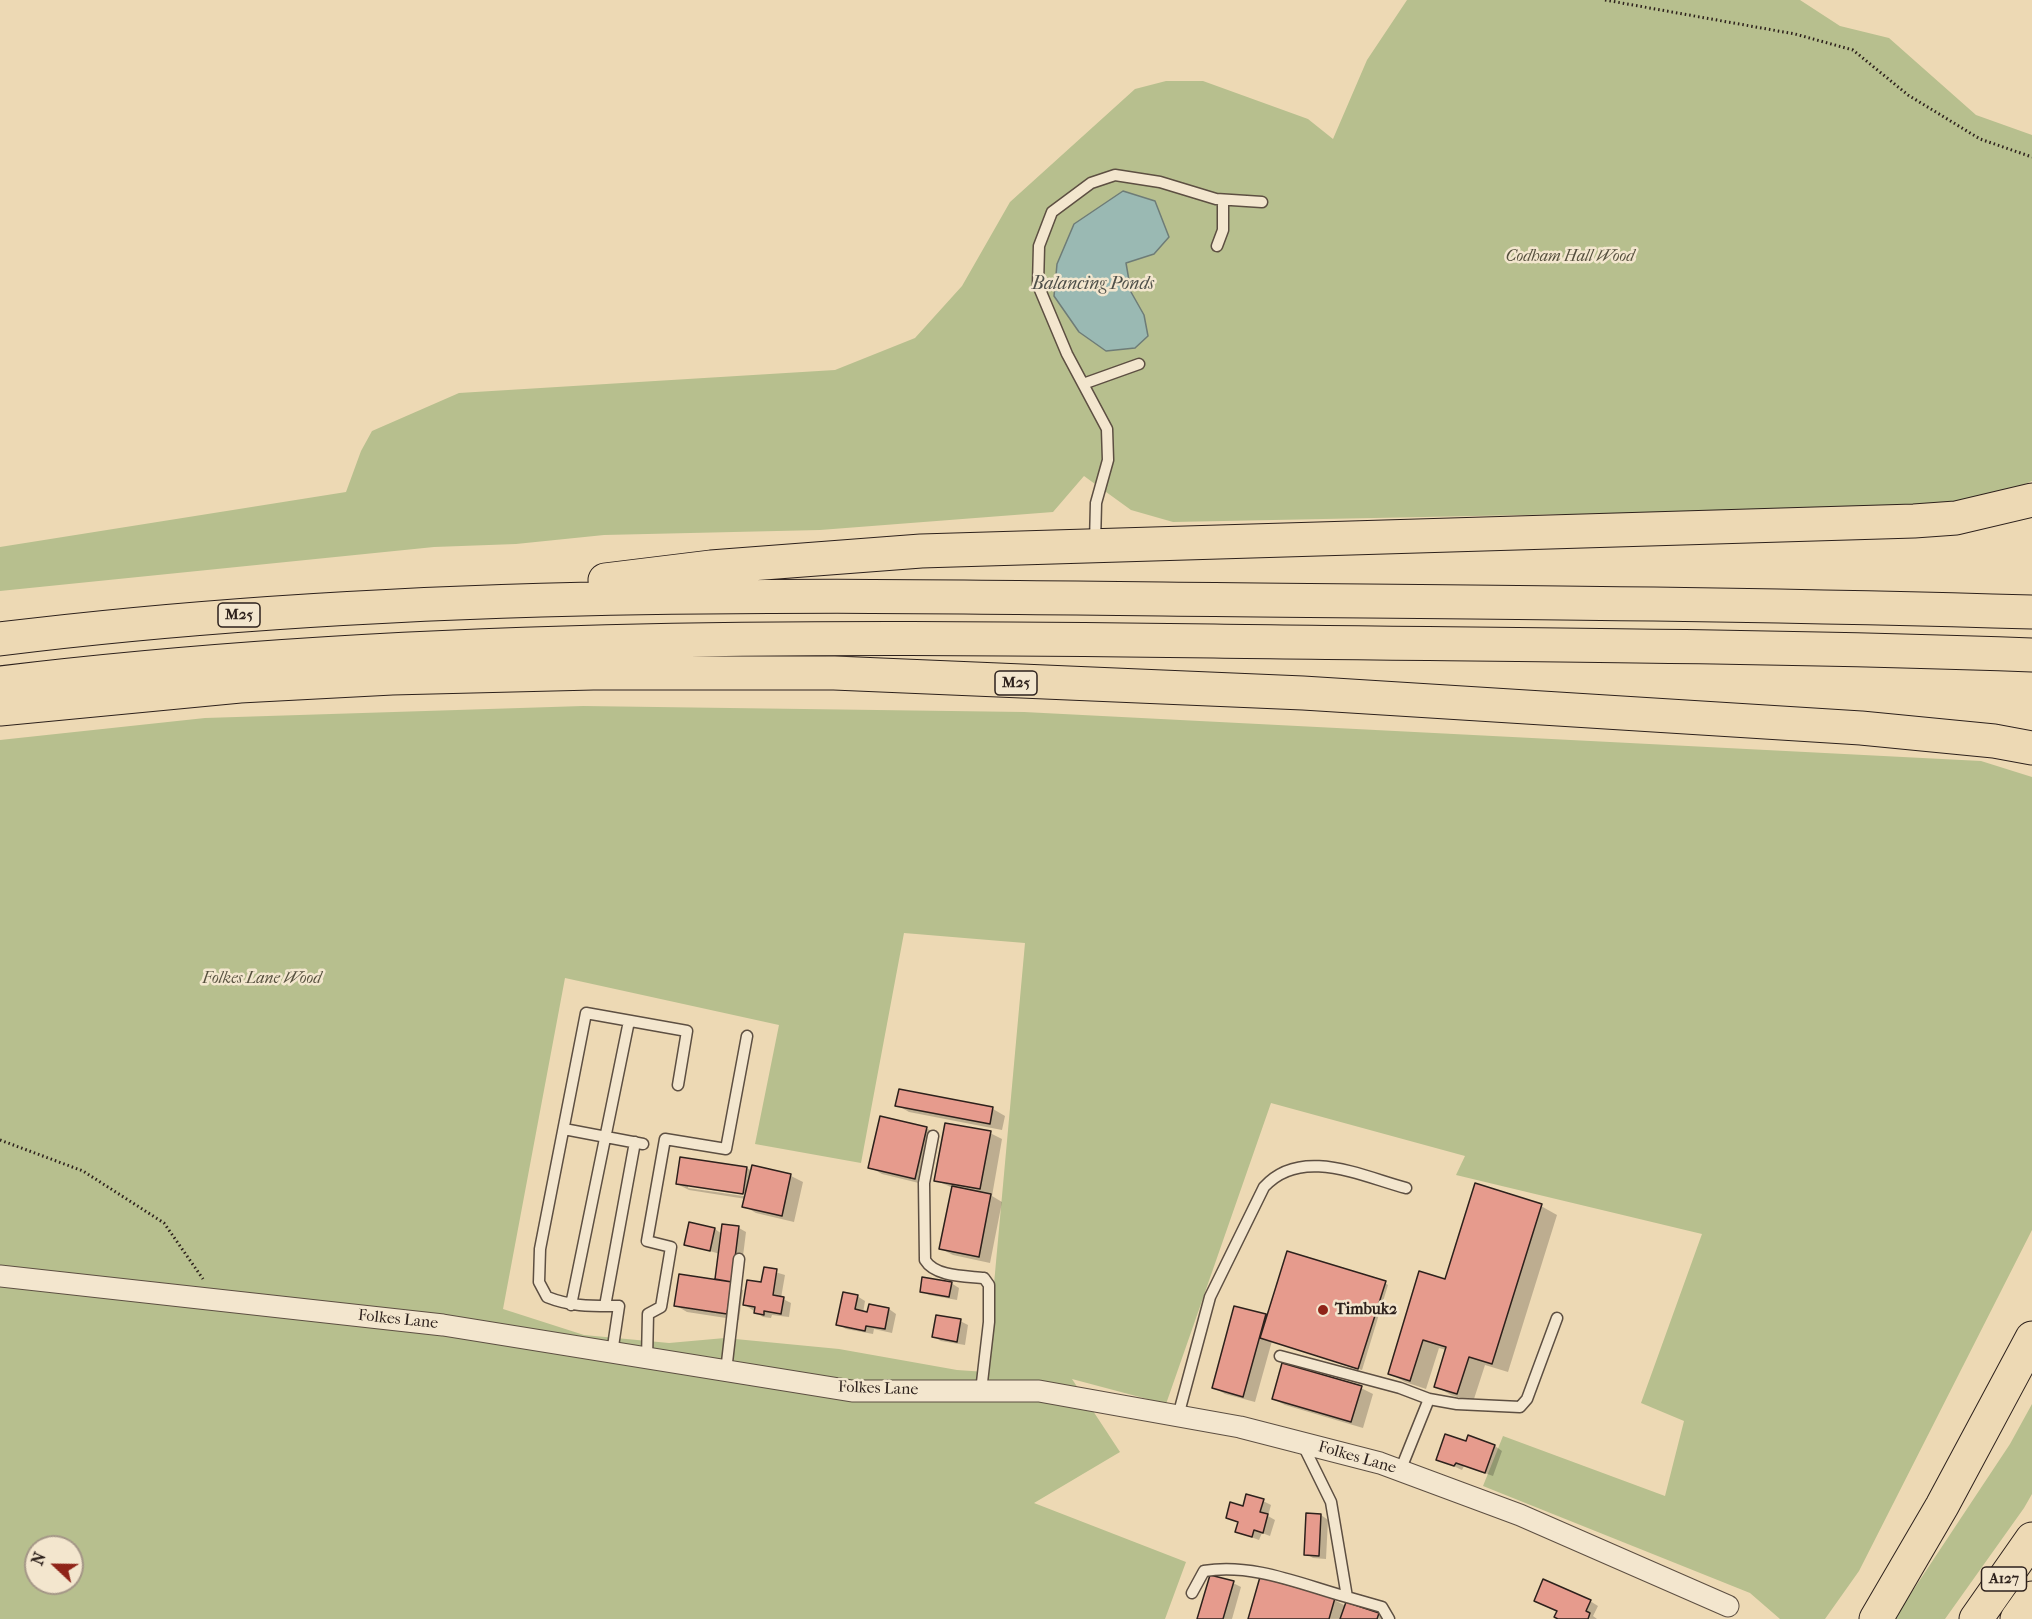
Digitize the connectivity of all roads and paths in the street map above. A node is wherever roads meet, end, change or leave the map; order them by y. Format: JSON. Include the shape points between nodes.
{"nodes":[{"id":1,"x":1605,"y":0,"type":"edge"},
{"id":2,"x":2032,"y":157,"type":"edge"},
{"id":3,"x":1223,"y":200,"type":"junction"},
{"id":4,"x":1262,"y":202,"type":"dead end"},
{"id":5,"x":1217,"y":246,"type":"dead end"},
{"id":6,"x":1139,"y":364,"type":"dead end"},
{"id":7,"x":1083,"y":384,"type":"junction"},
{"id":8,"x":2032,"y":500,"type":"edge"},
{"id":9,"x":1094,"y":546,"type":"junction"},
{"id":10,"x":479,"y":600,"type":"junction"},
{"id":11,"x":2032,"y":612,"type":"edge"},
{"id":12,"x":0,"y":639,"type":"edge"},
{"id":13,"x":2032,"y":655,"type":"edge"},
{"id":14,"x":0,"y":684,"type":"edge"},
{"id":15,"x":0,"y":709,"type":"edge"},
{"id":16,"x":2032,"y":748,"type":"edge"},
{"id":17,"x":629,"y":1021,"type":"junction"},
{"id":18,"x":747,"y":1036,"type":"dead end"},
{"id":19,"x":678,"y":1085,"type":"dead end"},
{"id":20,"x":564,"y":1129,"type":"junction"},
{"id":21,"x":606,"y":1136,"type":"junction"},
{"id":22,"x":933,"y":1136,"type":"dead end"},
{"id":23,"x":0,"y":1140,"type":"edge"},
{"id":24,"x":1406,"y":1188,"type":"dead end"},
{"id":25,"x":739,"y":1259,"type":"dead end"},
{"id":26,"x":0,"y":1276,"type":"edge"},
{"id":27,"x":218,"y":1300,"type":"junction"},
{"id":28,"x":571,"y":1305,"type":"junction"},
{"id":29,"x":605,"y":1306,"type":"junction"},
{"id":30,"x":1557,"y":1318,"type":"dead end"},
{"id":31,"x":2032,"y":1338,"type":"edge"},
{"id":32,"x":612,"y":1353,"type":"junction"},
{"id":33,"x":1280,"y":1356,"type":"dead end"},
{"id":34,"x":647,"y":1359,"type":"junction"},
{"id":35,"x":726,"y":1371,"type":"junction"},
{"id":36,"x":981,"y":1391,"type":"junction"},
{"id":37,"x":1429,"y":1399,"type":"junction"},
{"id":38,"x":1178,"y":1416,"type":"junction"},
{"id":39,"x":1302,"y":1443,"type":"junction"},
{"id":40,"x":1400,"y":1470,"type":"junction"},
{"id":41,"x":2032,"y":1539,"type":"edge"},
{"id":42,"x":1192,"y":1593,"type":"dead end"},
{"id":43,"x":1347,"y":1597,"type":"junction"},
{"id":44,"x":2032,"y":1598,"type":"edge"},
{"id":45,"x":1728,"y":1606,"type":"dead end"},
{"id":46,"x":1389,"y":1619,"type":"edge"},
{"id":47,"x":1876,"y":1619,"type":"edge"},
{"id":48,"x":1976,"y":1619,"type":"edge"},
{"id":49,"x":2017,"y":1619,"type":"edge"}],
"edges":[{"from":1,"to":2,"type":"path","via":[[1796,33],[1853,50],[1908,94],[1980,139]]},
{"from":3,"to":4,"type":"lane"},
{"from":3,"to":5,"type":"lane","via":[[1223,230]]},
{"from":3,"to":7,"type":"lane","via":[[1160,182],[1115,175],[1091,183],[1052,212],[1039,246],[1038,285]]},
{"from":6,"to":7,"type":"lane"},
{"from":7,"to":9,"type":"lane","via":[[1107,429],[1108,460],[1096,503]]},
{"from":8,"to":9,"type":"highway","number":"M25","via":[[1956,518],[1914,521]]},
{"from":9,"to":10,"type":"highway","number":"M25","via":[[921,550],[654,572]]},
{"from":10,"to":11,"type":"highway","number":"M25","via":[[915,595]]},
{"from":10,"to":12,"type":"highway","number":"M25","via":[[218,616]]},
{"from":13,"to":14,"type":"highway","via":[[1077,639],[675,639],[292,655]]},
{"from":15,"to":16,"type":"highway","number":"M25","via":[[240,686],[392,678],[834,673],[1070,685],[1185,686],[1861,728]]},
{"from":17,"to":19,"type":"lane","via":[[687,1031]]},
{"from":17,"to":20,"type":"lane","via":[[586,1013]]},
{"from":17,"to":21,"type":"lane"},
{"from":18,"to":34,"type":"lane","via":[[726,1149],[665,1139],[647,1241],[671,1246],[661,1307],[648,1314]]},
{"from":20,"to":21,"type":"lane"},
{"from":20,"to":28,"type":"lane","via":[[540,1249],[539,1282],[547,1298]]},
{"from":21,"to":28,"type":"lane"},
{"from":21,"to":29,"type":"lane","via":[[639,1143]]},
{"from":22,"to":36,"type":"lane","via":[[924,1183],[925,1260],[938,1271],[984,1278],[989,1285]]},
{"from":23,"to":27,"type":"path","via":[[83,1171],[164,1223]]},
{"from":24,"to":38,"type":"lane","via":[[1308,1165],[1293,1167],[1264,1187],[1210,1296]]},
{"from":25,"to":35,"type":"lane"},
{"from":26,"to":27,"type":"street","name":"Folkes Lane"},
{"from":27,"to":32,"type":"street","name":"Folkes Lane","via":[[443,1325]]},
{"from":28,"to":29,"type":"lane"},
{"from":29,"to":32,"type":"lane","via":[[619,1306]]},
{"from":30,"to":37,"type":"lane","via":[[1527,1398],[1520,1407]]},
{"from":31,"to":47,"type":"highway"},
{"from":32,"to":34,"type":"street","name":"Folkes Lane"},
{"from":33,"to":37,"type":"lane"},
{"from":34,"to":35,"type":"street","name":"Folkes Lane"},
{"from":35,"to":36,"type":"street","name":"Folkes Lane","via":[[852,1391]]},
{"from":36,"to":38,"type":"street","name":"Folkes Lane","via":[[1039,1391]]},
{"from":37,"to":40,"type":"lane"},
{"from":38,"to":39,"type":"street","name":"Folkes Lane"},
{"from":39,"to":40,"type":"street","name":"Folkes Lane"},
{"from":39,"to":43,"type":"lane","via":[[1331,1502]]},
{"from":40,"to":45,"type":"street","name":"Folkes Lane","via":[[1520,1515]]},
{"from":41,"to":48,"type":"highway","number":"A127"},
{"from":42,"to":43,"type":"lane","via":[[1204,1571],[1221,1568],[1252,1570]]},
{"from":43,"to":46,"type":"lane","via":[[1383,1607]]},
{"from":44,"to":49,"type":"highway","number":"A127"}]}
